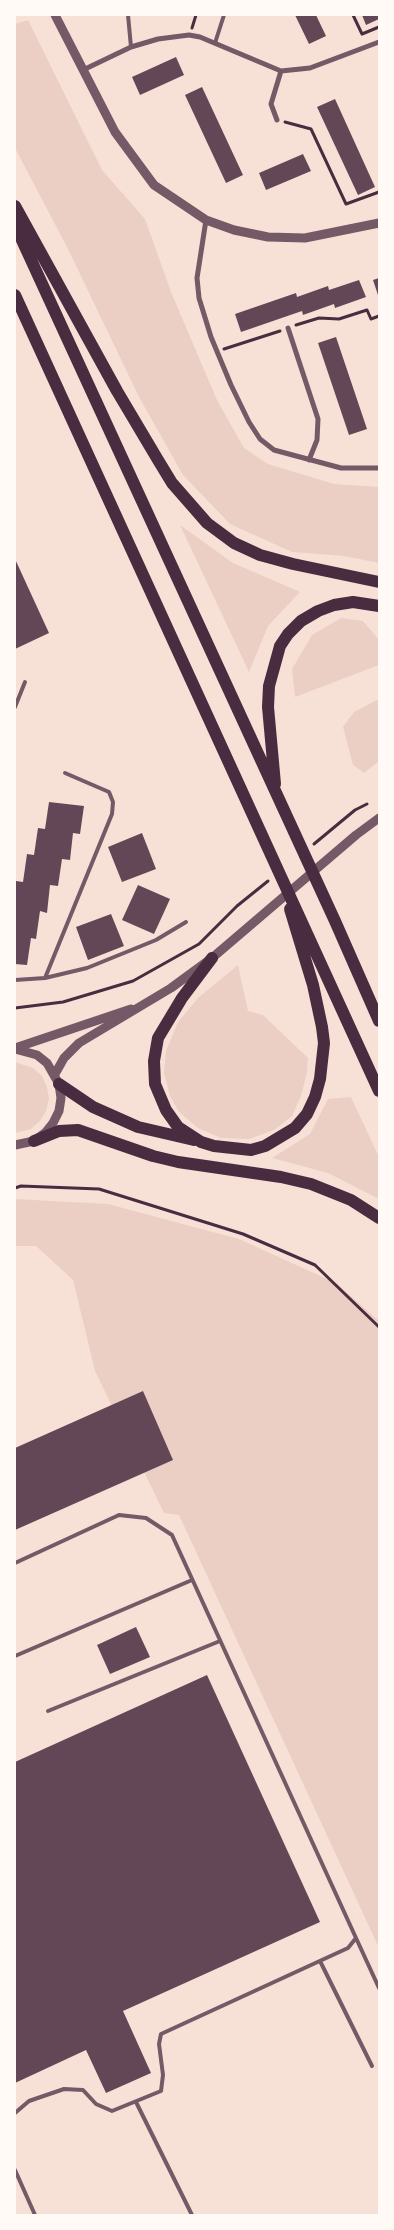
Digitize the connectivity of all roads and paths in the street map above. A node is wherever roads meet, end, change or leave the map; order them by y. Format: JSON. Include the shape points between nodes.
{"nodes":[{"id":1,"x":55,"y":15,"type":"edge"},
{"id":2,"x":128,"y":15,"type":"edge"},
{"id":3,"x":224,"y":15,"type":"edge"},
{"id":4,"x":353,"y":15,"type":"edge"},
{"id":5,"x":379,"y":27,"type":"edge"},
{"id":6,"x":379,"y":42,"type":"edge"},
{"id":7,"x":215,"y":43,"type":"junction"},
{"id":8,"x":131,"y":47,"type":"junction"},
{"id":9,"x":82,"y":70,"type":"junction"},
{"id":10,"x":281,"y":71,"type":"junction"},
{"id":11,"x":277,"y":120,"type":"joint"},
{"id":12,"x":379,"y":192,"type":"edge"},
{"id":13,"x":15,"y":206,"type":"edge"},
{"id":14,"x":206,"y":220,"type":"junction"},
{"id":15,"x":379,"y":223,"type":"edge"},
{"id":16,"x":15,"y":225,"type":"edge"},
{"id":17,"x":15,"y":295,"type":"edge"},
{"id":18,"x":288,"y":328,"type":"dead end"},
{"id":19,"x":309,"y":460,"type":"junction"},
{"id":20,"x":379,"y":468,"type":"edge"},
{"id":21,"x":379,"y":582,"type":"edge"},
{"id":22,"x":379,"y":606,"type":"edge"},
{"id":23,"x":25,"y":682,"type":"dead end"},
{"id":24,"x":15,"y":707,"type":"edge"},
{"id":25,"x":65,"y":773,"type":"dead end"},
{"id":26,"x":278,"y":798,"type":"junction"},
{"id":27,"x":367,"y":804,"type":"dead end"},
{"id":28,"x":379,"y":818,"type":"edge"},
{"id":29,"x":311,"y":846,"type":"dead end"},
{"id":30,"x":275,"y":870,"type":"junction"},
{"id":31,"x":186,"y":922,"type":"dead end"},
{"id":32,"x":307,"y":946,"type":"junction"},
{"id":33,"x":212,"y":958,"type":"junction"},
{"id":34,"x":45,"y":978,"type":"junction"},
{"id":35,"x":15,"y":980,"type":"edge"},
{"id":36,"x":142,"y":1006,"type":"junction"},
{"id":37,"x":15,"y":1008,"type":"edge"},
{"id":38,"x":379,"y":1021,"type":"edge"},
{"id":39,"x":15,"y":1048,"type":"edge"},
{"id":40,"x":57,"y":1079,"type":"junction"},
{"id":41,"x":379,"y":1090,"type":"edge"},
{"id":42,"x":34,"y":1141,"type":"junction"},
{"id":43,"x":201,"y":1142,"type":"junction"},
{"id":44,"x":15,"y":1145,"type":"edge"},
{"id":45,"x":15,"y":1188,"type":"edge"},
{"id":46,"x":379,"y":1218,"type":"edge"},
{"id":47,"x":379,"y":1327,"type":"edge"},
{"id":48,"x":15,"y":1563,"type":"edge"},
{"id":49,"x":192,"y":1580,"type":"junction"},
{"id":50,"x":220,"y":1641,"type":"junction"},
{"id":51,"x":15,"y":1656,"type":"edge"},
{"id":52,"x":48,"y":1711,"type":"dead end"},
{"id":53,"x":356,"y":1938,"type":"junction"},
{"id":54,"x":320,"y":1961,"type":"junction"},
{"id":55,"x":379,"y":1988,"type":"edge"},
{"id":56,"x":372,"y":2066,"type":"dead end"},
{"id":57,"x":136,"y":2102,"type":"junction"},
{"id":58,"x":15,"y":2113,"type":"edge"},
{"id":59,"x":15,"y":2170,"type":"edge"},
{"id":60,"x":35,"y":2215,"type":"edge"},
{"id":61,"x":192,"y":2215,"type":"edge"}],
"edges":[{"from":1,"to":9,"type":"street"},
{"from":2,"to":8,"type":"lane"},
{"from":3,"to":7,"type":"lane"},
{"from":4,"to":5,"type":"path","via":[[362,34]]},
{"from":6,"to":10,"type":"street","via":[[310,68]]},
{"from":7,"to":8,"type":"street","via":[[189,35],[158,38]]},
{"from":7,"to":10,"type":"street"},
{"from":8,"to":9,"type":"street"},
{"from":9,"to":14,"type":"street","via":[[114,132],[154,185]]},
{"from":10,"to":11,"type":"street","via":[[271,104]]},
{"from":11,"to":12,"type":"path","via":[[310,129],[346,204]]},
{"from":13,"to":21,"type":"main road","via":[[158,460],[172,483],[207,523],[260,555]]},
{"from":14,"to":15,"type":"street","via":[[268,237],[305,238]]},
{"from":14,"to":19,"type":"street","via":[[197,278],[199,298],[217,352],[260,439],[274,450]]},
{"from":16,"to":26,"type":"main road"},
{"from":17,"to":30,"type":"main road","via":[[256,821]]},
{"from":18,"to":19,"type":"street","via":[[318,419],[317,440]]},
{"from":19,"to":20,"type":"street","via":[[341,468]]},
{"from":22,"to":26,"type":"main road","via":[[353,602],[318,611],[301,621],[280,646],[269,686],[268,707]]},
{"from":23,"to":24,"type":"lane"},
{"from":25,"to":34,"type":"lane","via":[[109,792],[113,802],[112,814]]},
{"from":26,"to":38,"type":"main road"},
{"from":27,"to":29,"type":"path"},
{"from":28,"to":33,"type":"street"},
{"from":30,"to":32,"type":"main road"},
{"from":30,"to":37,"type":"path","via":[[199,944],[133,981],[63,1002]]},
{"from":31,"to":34,"type":"lane","via":[[125,954],[88,968]]},
{"from":32,"to":41,"type":"main road"},
{"from":32,"to":43,"type":"main road","via":[[324,1043],[320,1079],[307,1114],[281,1138],[251,1150]]},
{"from":33,"to":36,"type":"street"},
{"from":33,"to":43,"type":"main road","via":[[158,1038],[154,1061],[154,1084],[166,1110],[178,1127]]},
{"from":34,"to":35,"type":"lane"},
{"from":36,"to":39,"type":"street"},
{"from":36,"to":40,"type":"street","via":[[79,1043],[64,1058]]},
{"from":39,"to":40,"type":"street","via":[[37,1055],[47,1063]]},
{"from":40,"to":42,"type":"street","via":[[60,1098],[56,1117],[45,1133]]},
{"from":40,"to":43,"type":"main road","via":[[93,1107],[138,1127]]},
{"from":42,"to":44,"type":"street"},
{"from":42,"to":46,"type":"main road","via":[[59,1131],[78,1130],[144,1154],[178,1162],[311,1184],[351,1200]]},
{"from":45,"to":47,"type":"path","via":[[99,1189],[243,1234],[315,1265]]},
{"from":48,"to":49,"type":"lane","via":[[119,1515],[146,1518],[172,1535]]},
{"from":49,"to":50,"type":"lane"},
{"from":49,"to":51,"type":"lane"},
{"from":50,"to":52,"type":"lane"},
{"from":50,"to":53,"type":"lane"},
{"from":53,"to":54,"type":"lane","via":[[348,1948]]},
{"from":53,"to":55,"type":"lane"},
{"from":54,"to":56,"type":"lane"},
{"from":54,"to":57,"type":"lane","via":[[161,2034],[161,2091]]},
{"from":57,"to":58,"type":"lane","via":[[112,2111],[96,2104],[82,2090],[64,2089],[29,2101]]},
{"from":57,"to":61,"type":"lane"},
{"from":59,"to":60,"type":"lane"}]}
